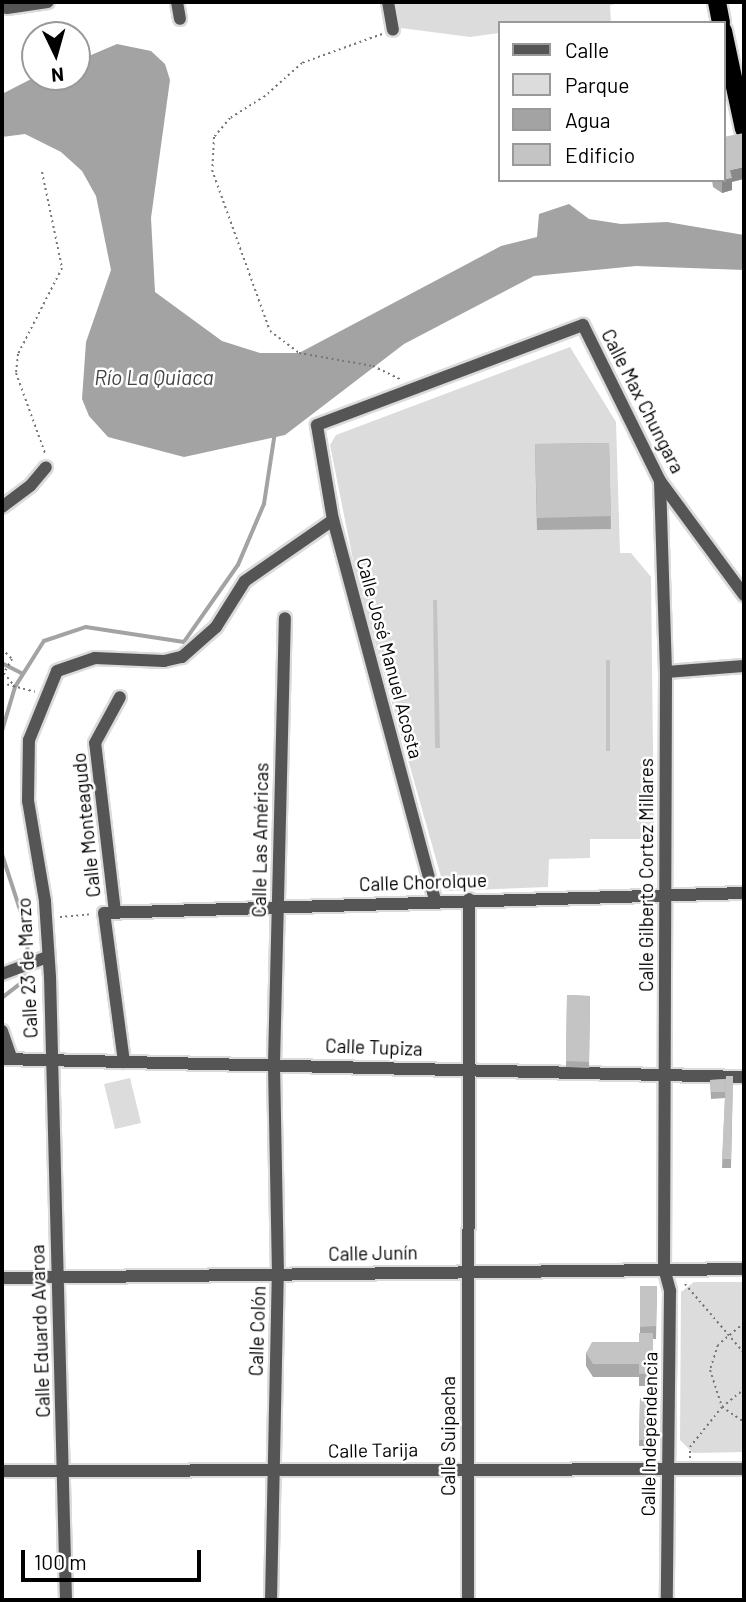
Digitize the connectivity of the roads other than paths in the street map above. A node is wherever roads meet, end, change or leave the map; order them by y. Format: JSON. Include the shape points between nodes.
{"nodes":[{"id":1,"x":48,"y":2,"type":"edge"},
{"id":2,"x":177,"y":2,"type":"edge"},
{"id":3,"x":388,"y":2,"type":"edge"},
{"id":4,"x":717,"y":2,"type":"edge"},
{"id":5,"x":2,"y":4,"type":"edge"},
{"id":6,"x":180,"y":19,"type":"dead end"},
{"id":7,"x":722,"y":21,"type":"edge"},
{"id":8,"x":393,"y":30,"type":"road end"},
{"id":9,"x":725,"y":40,"type":"edge"},
{"id":10,"x":744,"y":130,"type":"edge"},
{"id":11,"x":317,"y":425,"type":"joint"},
{"id":12,"x":46,"y":467,"type":"road end"},
{"id":13,"x":660,"y":481,"type":"junction"},
{"id":14,"x":2,"y":507,"type":"edge"},
{"id":15,"x":332,"y":520,"type":"junction"},
{"id":16,"x":744,"y":595,"type":"edge"},
{"id":17,"x":285,"y":618,"type":"dead end"},
{"id":18,"x":744,"y":666,"type":"edge"},
{"id":19,"x":666,"y":672,"type":"junction"},
{"id":20,"x":120,"y":697,"type":"dead end"},
{"id":21,"x":744,"y":893,"type":"edge"},
{"id":22,"x":663,"y":896,"type":"junction"},
{"id":23,"x":469,"y":899,"type":"junction"},
{"id":24,"x":436,"y":900,"type":"junction"},
{"id":25,"x":277,"y":906,"type":"junction"},
{"id":26,"x":110,"y":913,"type":"junction"},
{"id":27,"x":47,"y":957,"type":"junction"},
{"id":28,"x":2,"y":974,"type":"edge"},
{"id":29,"x":2,"y":1031,"type":"edge"},
{"id":30,"x":6,"y":1058,"type":"edge"},
{"id":31,"x":51,"y":1060,"type":"junction"},
{"id":32,"x":124,"y":1062,"type":"junction"},
{"id":33,"x":274,"y":1063,"type":"junction"},
{"id":34,"x":466,"y":1070,"type":"junction"},
{"id":35,"x":666,"y":1074,"type":"junction"},
{"id":36,"x":744,"y":1077,"type":"edge"},
{"id":37,"x":664,"y":1268,"type":"junction"},
{"id":38,"x":744,"y":1269,"type":"edge"},
{"id":39,"x":466,"y":1271,"type":"junction"},
{"id":40,"x":278,"y":1274,"type":"junction"},
{"id":41,"x":56,"y":1277,"type":"junction"},
{"id":42,"x":2,"y":1278,"type":"edge"},
{"id":43,"x":467,"y":1469,"type":"junction"},
{"id":44,"x":666,"y":1469,"type":"junction"},
{"id":45,"x":744,"y":1469,"type":"edge"},
{"id":46,"x":64,"y":1470,"type":"junction"},
{"id":47,"x":272,"y":1470,"type":"junction"},
{"id":48,"x":2,"y":1471,"type":"edge"},
{"id":49,"x":66,"y":1600,"type":"edge"},
{"id":50,"x":271,"y":1600,"type":"edge"},
{"id":51,"x":467,"y":1600,"type":"edge"},
{"id":52,"x":667,"y":1600,"type":"edge"}],
"edges":[{"from":1,"to":5,"type":"street","via":[[7,8]]},
{"from":2,"to":6,"type":"street"},
{"from":3,"to":8,"type":"street"},
{"from":4,"to":7,"type":"highway"},
{"from":9,"to":10,"type":"highway"},
{"from":11,"to":13,"type":"street","name":"Calle Max Chungara","via":[[583,325]]},
{"from":11,"to":15,"type":"street","name":"Calle José Manuel Acosta"},
{"from":12,"to":14,"type":"street"},
{"from":13,"to":16,"type":"street","name":"Calle Max Chungara"},
{"from":13,"to":19,"type":"street","name":"Calle Gilberto Cortez Millares"},
{"from":15,"to":24,"type":"street","name":"Calle José Manuel Acosta"},
{"from":15,"to":27,"type":"street","name":"Calle 23 de Marzo","via":[[245,581],[216,627],[182,657],[164,661],[117,656],[78,662],[57,671],[29,740],[28,801]]},
{"from":17,"to":25,"type":"street","name":"Calle Las Américas"},
{"from":18,"to":19,"type":"street"},
{"from":19,"to":22,"type":"street","name":"Calle Gilberto Cortez Millares"},
{"from":20,"to":26,"type":"street","name":"Calle Monteagudo","via":[[95,743]]},
{"from":21,"to":22,"type":"street","name":"Calle Chorolque"},
{"from":22,"to":23,"type":"street","name":"Calle Chorolque"},
{"from":22,"to":35,"type":"street","name":"Calle Gilberto Cortez Millares"},
{"from":23,"to":24,"type":"street","name":"Calle Chorolque"},
{"from":23,"to":34,"type":"street"},
{"from":24,"to":25,"type":"street","name":"Calle Chorolque"},
{"from":25,"to":26,"type":"street","name":"Calle Chorolque"},
{"from":25,"to":33,"type":"street","name":"Calle Las Américas"},
{"from":26,"to":32,"type":"street","name":"Calle Monteagudo"},
{"from":27,"to":28,"type":"street"},
{"from":27,"to":31,"type":"street","name":"Calle 23 de Marzo"},
{"from":29,"to":30,"type":"street"},
{"from":30,"to":31,"type":"street","name":"Calle Tupiza"},
{"from":31,"to":32,"type":"street","name":"Calle Tupiza"},
{"from":31,"to":41,"type":"street","name":"Calle Eduardo Avaroa"},
{"from":32,"to":33,"type":"street","name":"Calle Tupiza"},
{"from":33,"to":34,"type":"street","name":"Calle Tupiza"},
{"from":33,"to":40,"type":"street","name":"Calle Colón"},
{"from":34,"to":35,"type":"street","name":"Calle Tupiza"},
{"from":34,"to":39,"type":"street"},
{"from":35,"to":36,"type":"street","name":"Calle Tupiza"},
{"from":35,"to":37,"type":"street","name":"Calle Gilberto Cortez Millares"},
{"from":37,"to":38,"type":"street","name":"Calle Junín"},
{"from":37,"to":39,"type":"street","name":"Calle Junín"},
{"from":37,"to":44,"type":"street","name":"Calle Independencia","via":[[670,1291],[670,1447]]},
{"from":39,"to":40,"type":"street","name":"Calle Junín"},
{"from":39,"to":43,"type":"street","name":"Calle Suipacha"},
{"from":40,"to":41,"type":"street","name":"Calle Junín"},
{"from":40,"to":47,"type":"street","name":"Calle Colón"},
{"from":41,"to":42,"type":"street","name":"Calle Junín"},
{"from":41,"to":46,"type":"street","name":"Calle Eduardo Avaroa"},
{"from":43,"to":44,"type":"street","name":"Calle Tarija"},
{"from":43,"to":47,"type":"street","name":"Calle Tarija"},
{"from":43,"to":51,"type":"street","name":"Calle Suipacha"},
{"from":44,"to":45,"type":"street","name":"Calle Tarija"},
{"from":44,"to":52,"type":"street","name":"Calle Independencia"},
{"from":46,"to":47,"type":"street","name":"Calle Tarija"},
{"from":46,"to":48,"type":"street","name":"Calle Tarija"},
{"from":46,"to":49,"type":"street","name":"Calle Eduardo Avaroa"},
{"from":47,"to":50,"type":"street","name":"Calle Colón"}]}
